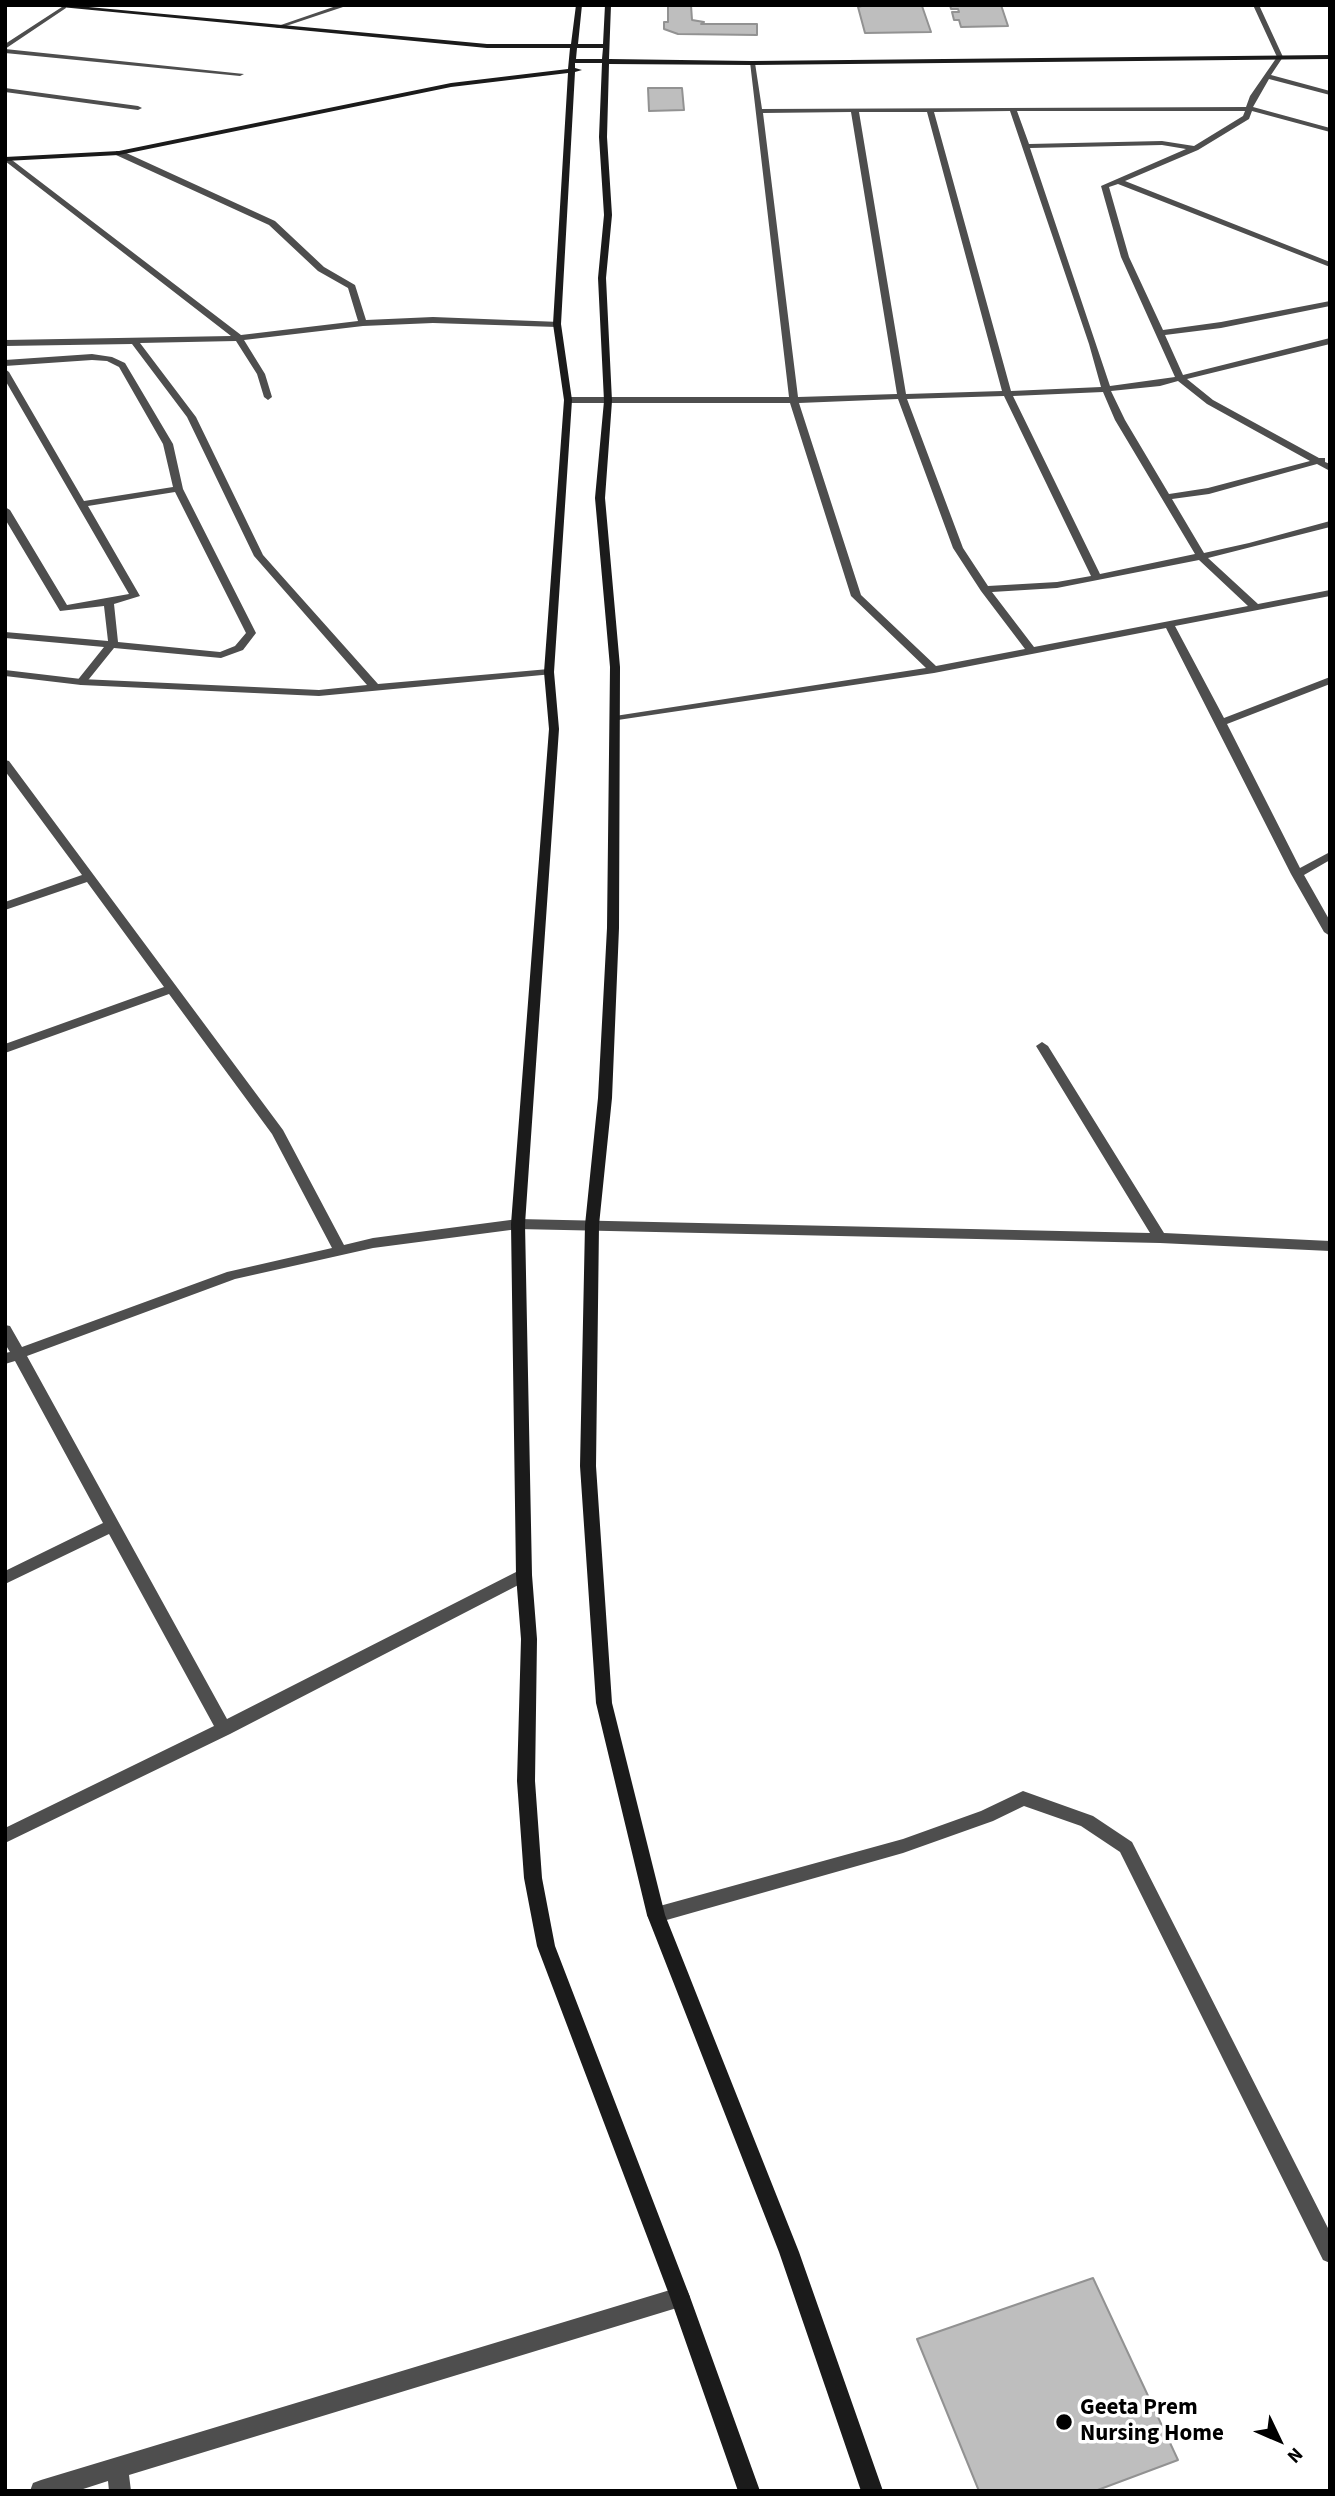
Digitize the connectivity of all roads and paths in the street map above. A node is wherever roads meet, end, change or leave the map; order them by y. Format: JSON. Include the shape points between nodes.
{"nodes":[{"id":1,"x":43,"y":5,"type":"edge"},
{"id":2,"x":346,"y":5,"type":"edge"},
{"id":3,"x":579,"y":5,"type":"edge"},
{"id":4,"x":608,"y":5,"type":"edge"},
{"id":5,"x":1256,"y":5,"type":"edge"},
{"id":6,"x":64,"y":7,"type":"junction"},
{"id":7,"x":278,"y":27,"type":"junction"},
{"id":8,"x":5,"y":49,"type":"edge"},
{"id":9,"x":1330,"y":50,"type":"edge"},
{"id":10,"x":1278,"y":53,"type":"junction"},
{"id":11,"x":573,"y":57,"type":"junction"},
{"id":12,"x":608,"y":57,"type":"junction"},
{"id":13,"x":1330,"y":57,"type":"edge"},
{"id":14,"x":752,"y":63,"type":"junction"},
{"id":15,"x":240,"y":74,"type":"dead end"},
{"id":16,"x":1267,"y":76,"type":"junction"},
{"id":17,"x":5,"y":90,"type":"edge"},
{"id":18,"x":1330,"y":93,"type":"edge"},
{"id":19,"x":138,"y":108,"type":"dead end"},
{"id":20,"x":1013,"y":109,"type":"junction"},
{"id":21,"x":1251,"y":109,"type":"junction"},
{"id":22,"x":760,"y":111,"type":"junction"},
{"id":23,"x":930,"y":111,"type":"junction"},
{"id":24,"x":855,"y":112,"type":"junction"},
{"id":25,"x":1330,"y":130,"type":"edge"},
{"id":26,"x":1028,"y":146,"type":"junction"},
{"id":27,"x":1195,"y":148,"type":"junction"},
{"id":28,"x":119,"y":153,"type":"junction"},
{"id":29,"x":7,"y":159,"type":"edge"},
{"id":30,"x":1118,"y":181,"type":"junction"},
{"id":31,"x":1330,"y":265,"type":"edge"},
{"id":32,"x":1330,"y":303,"type":"edge"},
{"id":33,"x":363,"y":323,"type":"junction"},
{"id":34,"x":557,"y":324,"type":"junction"},
{"id":35,"x":1160,"y":333,"type":"junction"},
{"id":36,"x":239,"y":338,"type":"junction"},
{"id":37,"x":134,"y":341,"type":"junction"},
{"id":38,"x":1330,"y":341,"type":"edge"},
{"id":39,"x":5,"y":343,"type":"edge"},
{"id":40,"x":5,"y":363,"type":"edge"},
{"id":41,"x":5,"y":372,"type":"edge"},
{"id":42,"x":1180,"y":378,"type":"junction"},
{"id":43,"x":1106,"y":389,"type":"junction"},
{"id":44,"x":10,"y":390,"type":"edge"},
{"id":45,"x":1007,"y":393,"type":"junction"},
{"id":46,"x":268,"y":397,"type":"dead end"},
{"id":47,"x":902,"y":397,"type":"junction"},
{"id":48,"x":568,"y":400,"type":"junction"},
{"id":49,"x":794,"y":400,"type":"junction"},
{"id":50,"x":608,"y":401,"type":"junction"},
{"id":51,"x":1330,"y":457,"type":"edge"},
{"id":52,"x":1318,"y":462,"type":"junction"},
{"id":53,"x":1330,"y":468,"type":"edge"},
{"id":54,"x":178,"y":489,"type":"junction"},
{"id":55,"x":1167,"y":497,"type":"junction"},
{"id":56,"x":82,"y":505,"type":"junction"},
{"id":57,"x":5,"y":510,"type":"edge"},
{"id":58,"x":1330,"y":524,"type":"edge"},
{"id":59,"x":1201,"y":556,"type":"junction"},
{"id":60,"x":1097,"y":578,"type":"junction"},
{"id":61,"x":985,"y":589,"type":"junction"},
{"id":62,"x":1330,"y":593,"type":"edge"},
{"id":63,"x":109,"y":602,"type":"junction"},
{"id":64,"x":1255,"y":607,"type":"junction"},
{"id":65,"x":1170,"y":624,"type":"junction"},
{"id":66,"x":5,"y":635,"type":"edge"},
{"id":67,"x":113,"y":643,"type":"junction"},
{"id":68,"x":1031,"y":650,"type":"junction"},
{"id":69,"x":934,"y":670,"type":"junction"},
{"id":70,"x":549,"y":672,"type":"junction"},
{"id":71,"x":5,"y":673,"type":"edge"},
{"id":72,"x":1330,"y":680,"type":"edge"},
{"id":73,"x":81,"y":682,"type":"junction"},
{"id":74,"x":376,"y":689,"type":"junction"},
{"id":75,"x":615,"y":719,"type":"junction"},
{"id":76,"x":1221,"y":723,"type":"junction"},
{"id":77,"x":6,"y":765,"type":"edge"},
{"id":78,"x":1330,"y":855,"type":"edge"},
{"id":79,"x":1297,"y":874,"type":"junction"},
{"id":80,"x":89,"y":877,"type":"junction"},
{"id":81,"x":5,"y":906,"type":"edge"},
{"id":82,"x":1330,"y":932,"type":"edge"},
{"id":83,"x":172,"y":989,"type":"junction"},
{"id":84,"x":1042,"y":1046,"type":"dead end"},
{"id":85,"x":5,"y":1049,"type":"edge"},
{"id":86,"x":518,"y":1224,"type":"junction"},
{"id":87,"x":592,"y":1226,"type":"junction"},
{"id":88,"x":1160,"y":1238,"type":"junction"},
{"id":89,"x":1330,"y":1245,"type":"edge"},
{"id":90,"x":340,"y":1250,"type":"junction"},
{"id":91,"x":5,"y":1330,"type":"edge"},
{"id":92,"x":12,"y":1356,"type":"edge"},
{"id":93,"x":112,"y":1525,"type":"junction"},
{"id":94,"x":524,"y":1575,"type":"junction"},
{"id":95,"x":5,"y":1578,"type":"edge"},
{"id":96,"x":224,"y":1729,"type":"junction"},
{"id":97,"x":5,"y":1836,"type":"edge"},
{"id":98,"x":656,"y":1915,"type":"junction"},
{"id":99,"x":1330,"y":2253,"type":"edge"},
{"id":100,"x":680,"y":2297,"type":"junction"},
{"id":101,"x":117,"y":2468,"type":"junction"},
{"id":102,"x":41,"y":2491,"type":"edge"},
{"id":103,"x":120,"y":2491,"type":"edge"},
{"id":104,"x":749,"y":2491,"type":"edge"},
{"id":105,"x":872,"y":2491,"type":"edge"}],
"edges":[{"from":1,"to":6,"type":"street"},
{"from":2,"to":7,"type":"street"},
{"from":3,"to":11,"type":"street"},
{"from":4,"to":12,"type":"street"},
{"from":5,"to":10,"type":"street"},
{"from":6,"to":7,"type":"street"},
{"from":6,"to":8,"type":"street"},
{"from":7,"to":11,"type":"street"},
{"from":8,"to":15,"type":"street"},
{"from":9,"to":10,"type":"street"},
{"from":10,"to":12,"type":"street"},
{"from":10,"to":13,"type":"street"},
{"from":10,"to":14,"type":"street"},
{"from":10,"to":16,"type":"street"},
{"from":11,"to":12,"type":"street"},
{"from":11,"to":12,"type":"street"},
{"from":11,"to":28,"type":"street"},
{"from":11,"to":34,"type":"street"},
{"from":12,"to":14,"type":"street"},
{"from":12,"to":50,"type":"street","via":[[603,137],[608,215],[603,278]]},
{"from":14,"to":22,"type":"street"},
{"from":16,"to":18,"type":"street"},
{"from":16,"to":21,"type":"street"},
{"from":17,"to":19,"type":"street"},
{"from":20,"to":21,"type":"street"},
{"from":20,"to":23,"type":"street"},
{"from":20,"to":26,"type":"street"},
{"from":21,"to":25,"type":"street"},
{"from":21,"to":27,"type":"street","via":[[1246,117]]},
{"from":22,"to":24,"type":"street"},
{"from":22,"to":49,"type":"street"},
{"from":23,"to":24,"type":"street"},
{"from":23,"to":45,"type":"street"},
{"from":24,"to":47,"type":"street"},
{"from":26,"to":27,"type":"street","via":[[1162,143]]},
{"from":26,"to":43,"type":"street"},
{"from":27,"to":30,"type":"street"},
{"from":28,"to":29,"type":"street"},
{"from":28,"to":33,"type":"street","via":[[272,223],[321,269],[352,287]]},
{"from":29,"to":36,"type":"street"},
{"from":30,"to":31,"type":"street"},
{"from":30,"to":35,"type":"street","via":[[1105,186],[1108,198],[1125,257]]},
{"from":32,"to":35,"type":"street"},
{"from":33,"to":34,"type":"street"},
{"from":33,"to":36,"type":"street"},
{"from":34,"to":48,"type":"street"},
{"from":35,"to":42,"type":"street"},
{"from":36,"to":37,"type":"street"},
{"from":36,"to":46,"type":"street","via":[[261,374]]},
{"from":37,"to":39,"type":"street"},
{"from":37,"to":74,"type":"street","via":[[191,417],[258,556]]},
{"from":38,"to":42,"type":"street"},
{"from":40,"to":54,"type":"street","via":[[92,357],[122,365],[168,444]]},
{"from":41,"to":44,"type":"street"},
{"from":42,"to":43,"type":"street"},
{"from":42,"to":52,"type":"street","via":[[1210,402]]},
{"from":43,"to":45,"type":"street"},
{"from":43,"to":55,"type":"street","via":[[1146,467]]},
{"from":44,"to":56,"type":"street"},
{"from":45,"to":47,"type":"street"},
{"from":45,"to":60,"type":"street"},
{"from":47,"to":49,"type":"street"},
{"from":47,"to":61,"type":"street","via":[[958,548]]},
{"from":48,"to":50,"type":"street"},
{"from":48,"to":70,"type":"street"},
{"from":49,"to":50,"type":"street"},
{"from":49,"to":69,"type":"street","via":[[856,596]]},
{"from":50,"to":75,"type":"street","via":[[600,498],[615,667]]},
{"from":51,"to":52,"type":"street"},
{"from":52,"to":53,"type":"street"},
{"from":52,"to":55,"type":"street","via":[[1209,491]]},
{"from":54,"to":56,"type":"street"},
{"from":54,"to":67,"type":"street","via":[[251,633],[239,648],[221,655]]},
{"from":55,"to":59,"type":"street"},
{"from":56,"to":63,"type":"street","via":[[135,596]]},
{"from":57,"to":63,"type":"street","via":[[64,609]]},
{"from":58,"to":59,"type":"street"},
{"from":59,"to":60,"type":"street"},
{"from":59,"to":64,"type":"street"},
{"from":60,"to":61,"type":"street"},
{"from":61,"to":68,"type":"street"},
{"from":62,"to":64,"type":"street"},
{"from":63,"to":67,"type":"street"},
{"from":64,"to":65,"type":"street"},
{"from":65,"to":68,"type":"street"},
{"from":65,"to":76,"type":"street"},
{"from":66,"to":67,"type":"street"},
{"from":67,"to":73,"type":"street"},
{"from":68,"to":69,"type":"street"},
{"from":69,"to":75,"type":"street"},
{"from":70,"to":74,"type":"street"},
{"from":70,"to":86,"type":"street","via":[[554,729]]},
{"from":71,"to":73,"type":"street"},
{"from":72,"to":76,"type":"street"},
{"from":73,"to":74,"type":"street","via":[[319,693]]},
{"from":75,"to":87,"type":"street","via":[[613,928],[605,1098]]},
{"from":76,"to":79,"type":"street"},
{"from":77,"to":80,"type":"street"},
{"from":78,"to":79,"type":"street"},
{"from":79,"to":82,"type":"street"},
{"from":80,"to":81,"type":"street"},
{"from":80,"to":83,"type":"street"},
{"from":83,"to":85,"type":"street"},
{"from":83,"to":90,"type":"street","via":[[278,1133]]},
{"from":84,"to":88,"type":"street"},
{"from":86,"to":87,"type":"street"},
{"from":86,"to":90,"type":"street"},
{"from":86,"to":94,"type":"street"},
{"from":87,"to":88,"type":"street"},
{"from":87,"to":98,"type":"street","via":[[588,1466],[604,1703]]},
{"from":88,"to":89,"type":"street"},
{"from":90,"to":92,"type":"street","via":[[232,1275]]},
{"from":91,"to":92,"type":"street"},
{"from":92,"to":93,"type":"street"},
{"from":93,"to":95,"type":"street"},
{"from":93,"to":96,"type":"street"},
{"from":94,"to":96,"type":"street"},
{"from":94,"to":100,"type":"street","via":[[526,1781],[533,1878],[546,1946]]},
{"from":96,"to":97,"type":"street"},
{"from":98,"to":99,"type":"street","via":[[903,1846],[1023,1798],[1087,1821],[1126,1847]]},
{"from":98,"to":105,"type":"street","via":[[789,2252]]},
{"from":100,"to":101,"type":"street"},
{"from":100,"to":104,"type":"street"},
{"from":101,"to":102,"type":"street"},
{"from":101,"to":103,"type":"street"}]}
